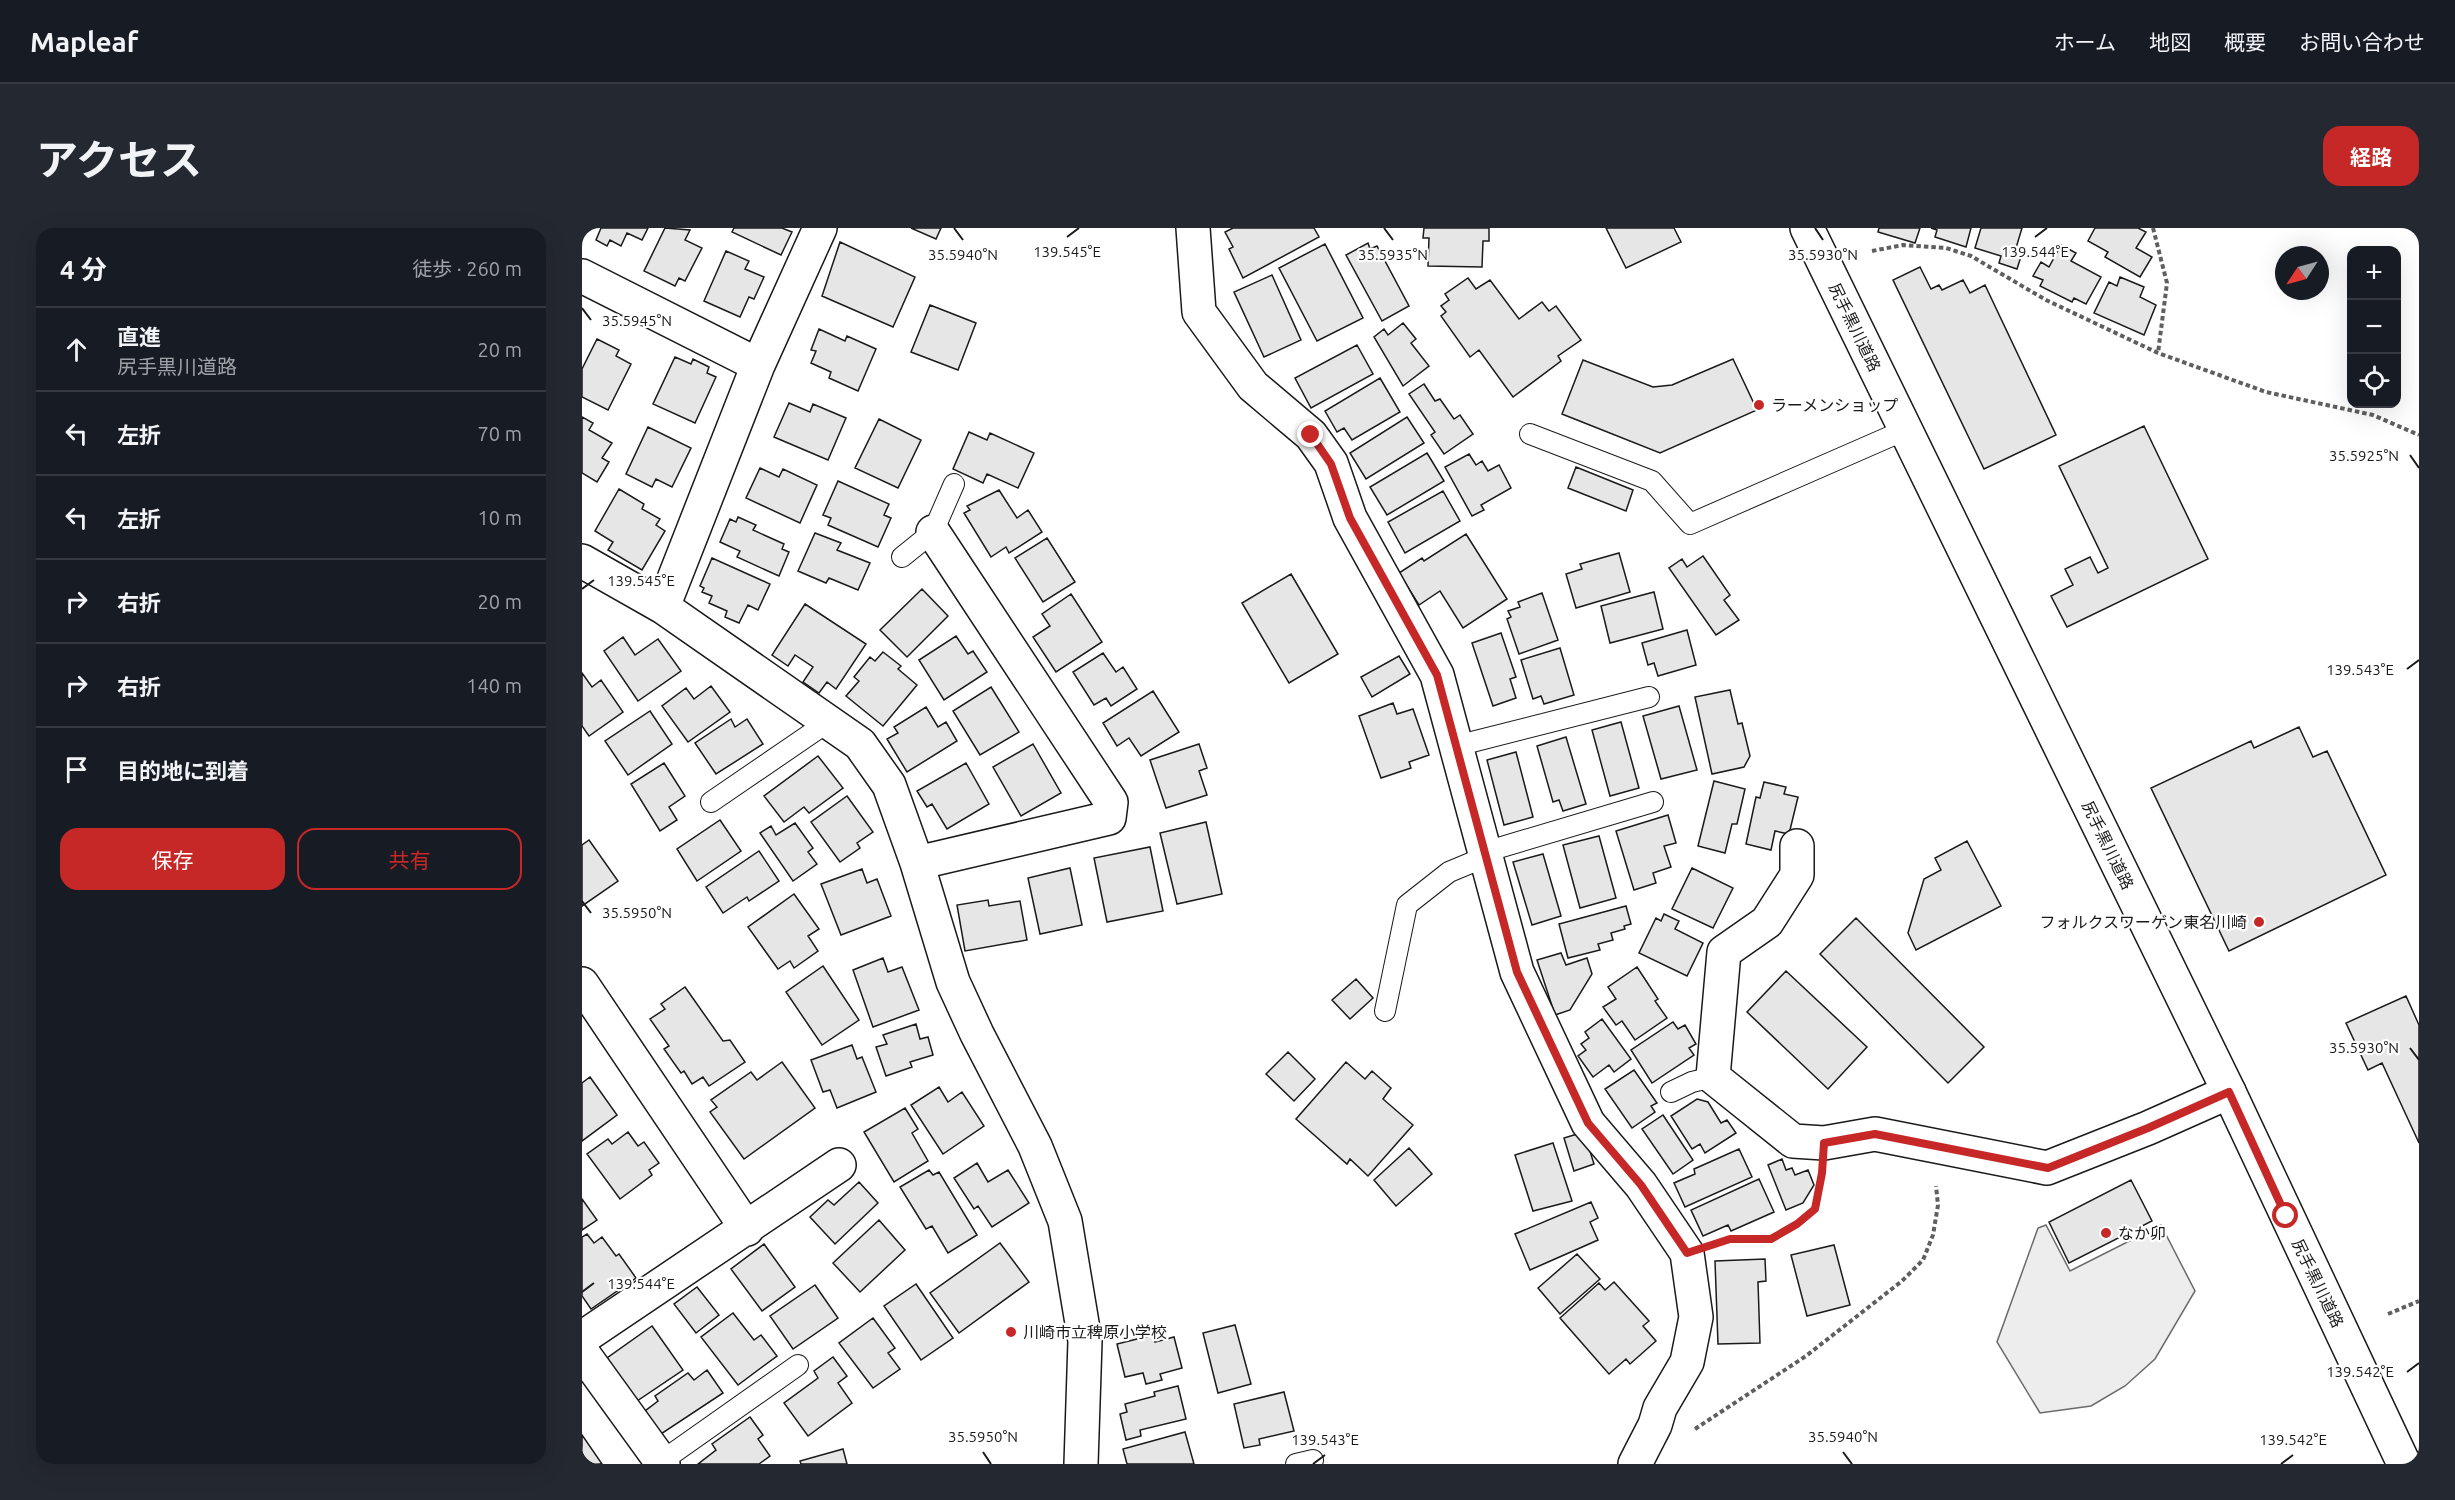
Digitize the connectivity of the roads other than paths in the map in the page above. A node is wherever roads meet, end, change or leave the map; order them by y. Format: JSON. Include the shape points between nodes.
{"nodes":[{"id":1,"x":820,"y":228,"type":"edge"},
{"id":2,"x":1193,"y":228,"type":"edge"},
{"id":3,"x":1807,"y":228,"type":"edge"},
{"id":4,"x":582,"y":276,"type":"edge"},
{"id":5,"x":758,"y":365,"type":"junction"},
{"id":6,"x":1905,"y":430,"type":"junction"},
{"id":7,"x":1530,"y":434,"type":"dead end"},
{"id":8,"x":954,"y":484,"type":"dead end"},
{"id":9,"x":933,"y":532,"type":"junction"},
{"id":10,"x":902,"y":557,"type":"dead end"},
{"id":11,"x":582,"y":561,"type":"edge"},
{"id":12,"x":663,"y":607,"type":"junction"},
{"id":13,"x":1649,"y":697,"type":"dead end"},
{"id":14,"x":828,"y":722,"type":"junction"},
{"id":15,"x":1456,"y":746,"type":"junction"},
{"id":16,"x":711,"y":802,"type":"dead end"},
{"id":17,"x":1653,"y":802,"type":"dead end"},
{"id":18,"x":1797,"y":846,"type":"dead end"},
{"id":19,"x":1485,"y":854,"type":"junction"},
{"id":20,"x":917,"y":863,"type":"junction"},
{"id":21,"x":582,"y":984,"type":"edge"},
{"id":22,"x":1384,"y":1011,"type":"dead end"},
{"id":23,"x":1713,"y":1077,"type":"junction"},
{"id":24,"x":1671,"y":1092,"type":"dead end"},
{"id":25,"x":2229,"y":1092,"type":"junction"},
{"id":26,"x":839,"y":1165,"type":"dead end"},
{"id":27,"x":747,"y":1229,"type":"junction"},
{"id":28,"x":582,"y":1338,"type":"edge"},
{"id":29,"x":582,"y":1352,"type":"edge"},
{"id":30,"x":798,"y":1365,"type":"dead end"},
{"id":31,"x":662,"y":1462,"type":"edge"},
{"id":32,"x":1081,"y":1464,"type":"edge"},
{"id":33,"x":1635,"y":1464,"type":"edge"},
{"id":34,"x":2404,"y":1464,"type":"edge"}],
"edges":[{"from":1,"to":5,"type":"street"},
{"from":2,"to":15,"type":"street","via":[[1199,312],[1253,386],[1311,435],[1331,464],[1350,518],[1437,675]]},
{"from":3,"to":6,"type":"street","name":"尻手黒川道路"},
{"from":4,"to":5,"type":"street"},
{"from":5,"to":12,"type":"street"},
{"from":6,"to":7,"type":"lane","via":[[1690,524],[1652,481]]},
{"from":6,"to":25,"type":"street","name":"尻手黒川道路"},
{"from":8,"to":9,"type":"lane"},
{"from":9,"to":10,"type":"lane"},
{"from":9,"to":20,"type":"street","via":[[1111,802],[1109,818]]},
{"from":11,"to":12,"type":"street"},
{"from":12,"to":14,"type":"street"},
{"from":13,"to":15,"type":"lane"},
{"from":14,"to":16,"type":"lane"},
{"from":14,"to":20,"type":"street","via":[[860,744],[889,785]]},
{"from":15,"to":19,"type":"street"},
{"from":17,"to":19,"type":"lane"},
{"from":18,"to":23,"type":"street","via":[[1797,875],[1767,922],[1724,952]]},
{"from":19,"to":22,"type":"lane","via":[[1449,872],[1407,905]]},
{"from":19,"to":33,"type":"street","via":[[1517,972],[1588,1123],[1641,1185],[1687,1253],[1696,1317],[1687,1362],[1660,1408]]},
{"from":20,"to":32,"type":"street","via":[[953,982],[1035,1146],[1065,1221],[1085,1341]]},
{"from":21,"to":27,"type":"street"},
{"from":23,"to":24,"type":"lane"},
{"from":23,"to":25,"type":"street","via":[[1793,1141],[1824,1143],[1875,1134],[2048,1168]]},
{"from":25,"to":34,"type":"street","name":"尻手黒川道路"},
{"from":26,"to":27,"type":"street"},
{"from":27,"to":28,"type":"street"},
{"from":29,"to":31,"type":"street"},
{"from":30,"to":31,"type":"lane"}]}
